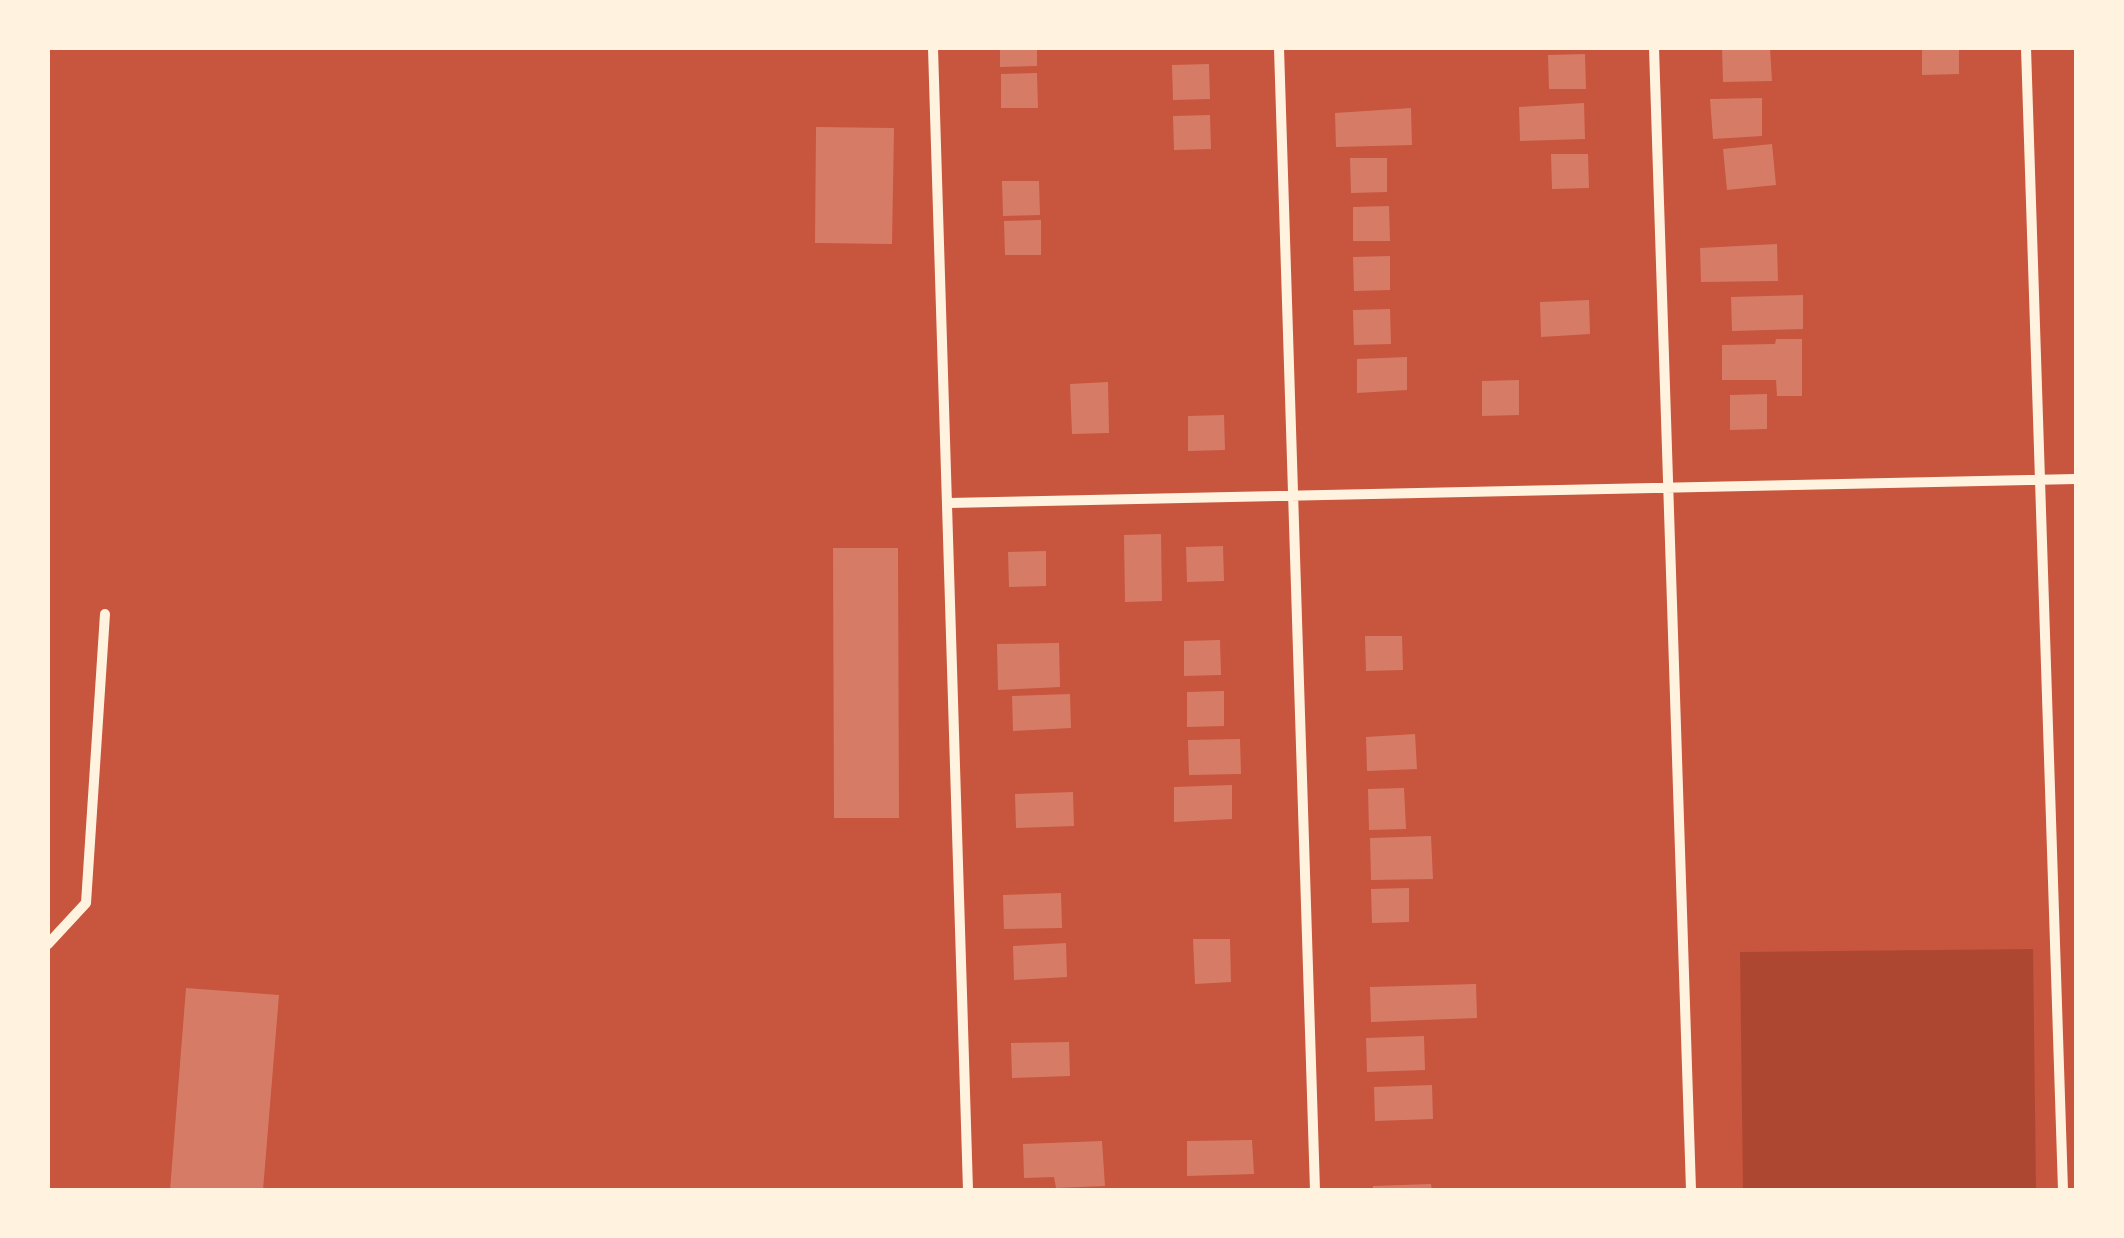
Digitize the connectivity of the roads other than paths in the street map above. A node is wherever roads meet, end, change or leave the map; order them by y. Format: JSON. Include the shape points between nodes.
{"nodes":[{"id":1,"x":933,"y":48,"type":"edge"},
{"id":2,"x":1278,"y":48,"type":"edge"},
{"id":3,"x":1654,"y":48,"type":"edge"},
{"id":4,"x":2026,"y":48,"type":"edge"},
{"id":5,"x":2076,"y":479,"type":"edge"},
{"id":6,"x":2040,"y":480,"type":"junction"},
{"id":7,"x":1668,"y":489,"type":"junction"},
{"id":8,"x":1293,"y":498,"type":"junction"},
{"id":9,"x":950,"y":503,"type":"junction"},
{"id":10,"x":105,"y":614,"type":"dead end"},
{"id":11,"x":48,"y":944,"type":"edge"},
{"id":12,"x":968,"y":1190,"type":"edge"},
{"id":13,"x":1315,"y":1190,"type":"edge"},
{"id":14,"x":1691,"y":1190,"type":"edge"},
{"id":15,"x":2063,"y":1190,"type":"edge"}],
"edges":[{"from":1,"to":9,"type":"street"},
{"from":2,"to":8,"type":"street"},
{"from":3,"to":7,"type":"street"},
{"from":4,"to":6,"type":"street"},
{"from":5,"to":6,"type":"street"},
{"from":6,"to":7,"type":"street"},
{"from":6,"to":15,"type":"street"},
{"from":7,"to":8,"type":"street"},
{"from":7,"to":14,"type":"street"},
{"from":8,"to":9,"type":"street"},
{"from":8,"to":13,"type":"street"},
{"from":9,"to":12,"type":"street"},
{"from":10,"to":11,"type":"street","via":[[86,903]]}]}
